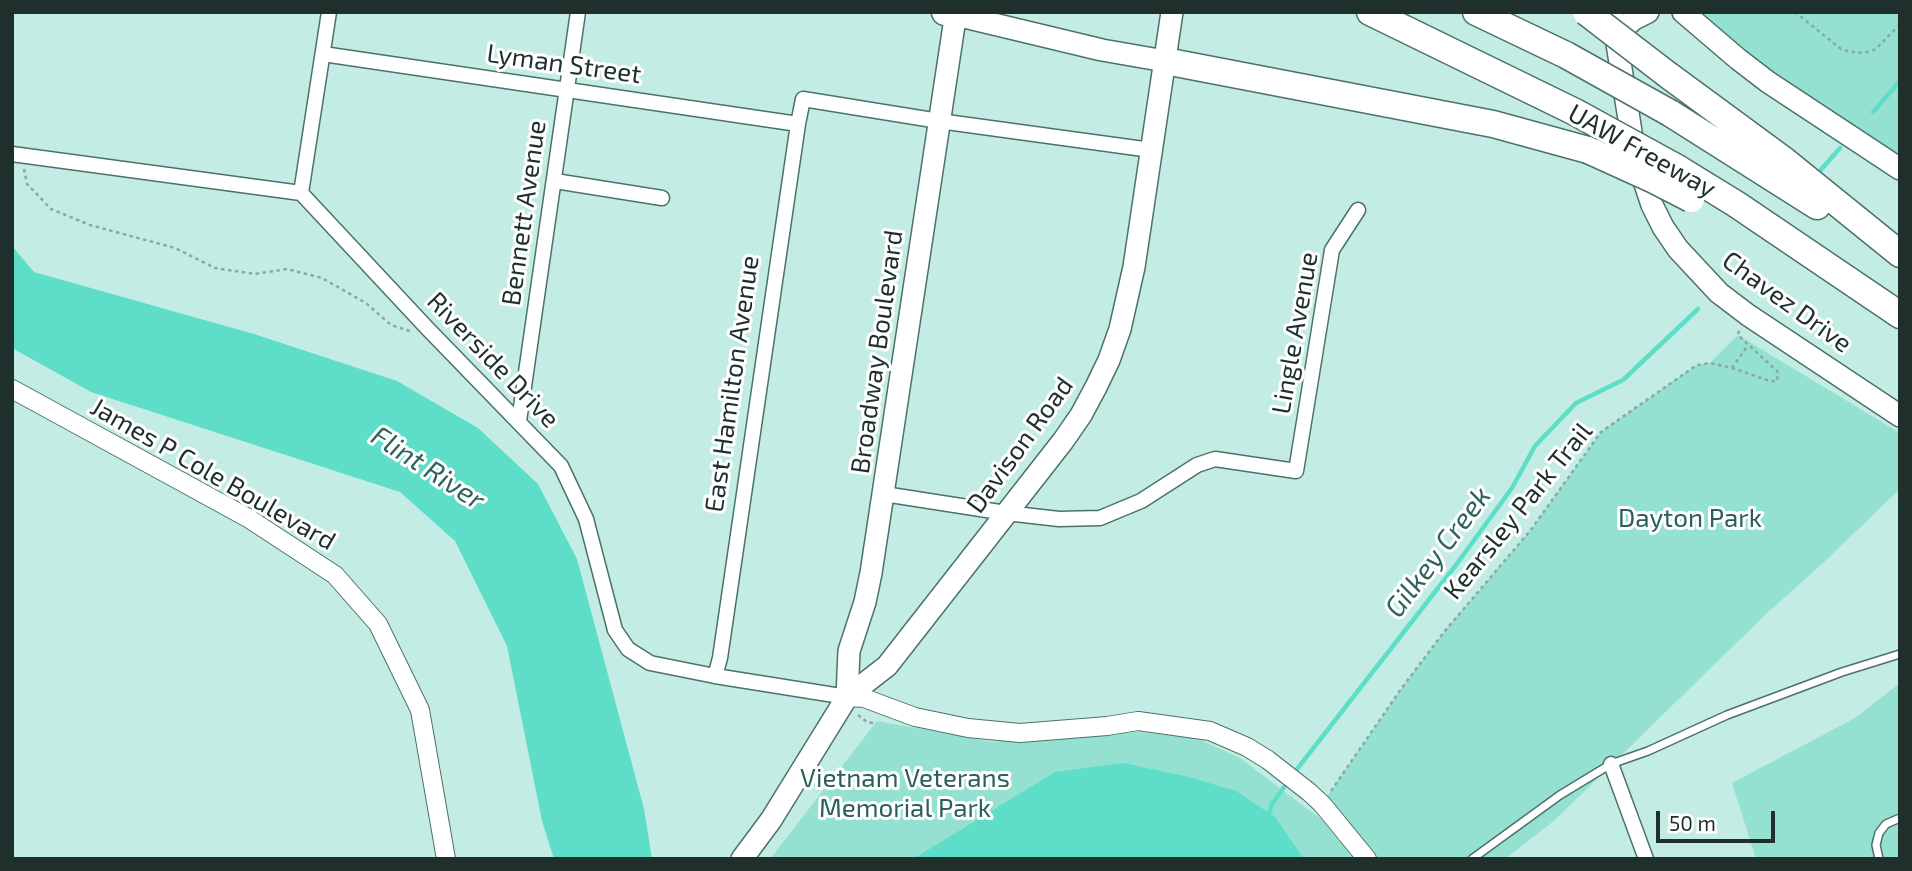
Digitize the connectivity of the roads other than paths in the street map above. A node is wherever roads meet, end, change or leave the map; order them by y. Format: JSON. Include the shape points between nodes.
{"nodes":[{"id":1,"x":329,"y":12,"type":"edge"},
{"id":2,"x":578,"y":12,"type":"edge"},
{"id":3,"x":1172,"y":12,"type":"edge"},
{"id":4,"x":1370,"y":12,"type":"edge"},
{"id":5,"x":1476,"y":12,"type":"edge"},
{"id":6,"x":1587,"y":12,"type":"edge"},
{"id":7,"x":1612,"y":12,"type":"edge"},
{"id":8,"x":1648,"y":12,"type":"edge"},
{"id":9,"x":1684,"y":12,"type":"edge"},
{"id":10,"x":952,"y":13,"type":"edge"},
{"id":11,"x":1616,"y":38,"type":"junction"},
{"id":12,"x":323,"y":54,"type":"junction"},
{"id":13,"x":1165,"y":61,"type":"junction"},
{"id":14,"x":566,"y":89,"type":"junction"},
{"id":15,"x":939,"y":121,"type":"junction"},
{"id":16,"x":798,"y":124,"type":"junction"},
{"id":17,"x":1151,"y":150,"type":"junction"},
{"id":18,"x":17,"y":155,"type":"edge"},
{"id":19,"x":1900,"y":169,"type":"edge"},
{"id":20,"x":555,"y":181,"type":"junction"},
{"id":21,"x":300,"y":193,"type":"junction"},
{"id":22,"x":662,"y":198,"type":"dead end"},
{"id":23,"x":1358,"y":210,"type":"dead end"},
{"id":24,"x":1900,"y":254,"type":"edge"},
{"id":25,"x":1900,"y":261,"type":"edge"},
{"id":26,"x":1822,"y":264,"type":"junction"},
{"id":27,"x":1900,"y":315,"type":"edge"},
{"id":28,"x":12,"y":389,"type":"edge"},
{"id":29,"x":1900,"y":416,"type":"edge"},
{"id":30,"x":519,"y":421,"type":"junction"},
{"id":31,"x":884,"y":494,"type":"junction"},
{"id":32,"x":1006,"y":513,"type":"junction"},
{"id":33,"x":1900,"y":654,"type":"edge"},
{"id":34,"x":715,"y":676,"type":"junction"},
{"id":35,"x":847,"y":697,"type":"junction"},
{"id":36,"x":1611,"y":764,"type":"junction"},
{"id":37,"x":1900,"y":818,"type":"edge"},
{"id":38,"x":446,"y":859,"type":"edge"},
{"id":39,"x":742,"y":859,"type":"edge"},
{"id":40,"x":1367,"y":859,"type":"edge"},
{"id":41,"x":1472,"y":859,"type":"edge"},
{"id":42,"x":1646,"y":859,"type":"edge"},
{"id":43,"x":1878,"y":859,"type":"edge"}],
"edges":[{"from":1,"to":12,"type":"street"},
{"from":2,"to":14,"type":"street","name":"Bennett Avenue"},
{"from":3,"to":13,"type":"main road","name":"Davison Road"},
{"from":4,"to":26,"type":"highway","name":"UAW Freeway","bridge":true,"via":[[1575,112],[1679,169]]},
{"from":5,"to":25,"type":"highway","name":"UAW Freeway","bridge":true,"via":[[1670,113]]},
{"from":6,"to":24,"type":"highway","bridge":true},
{"from":7,"to":11,"type":"main road","name":"Chavez Drive"},
{"from":8,"to":11,"type":"main road"},
{"from":9,"to":19,"type":"main road","via":[[1768,82]]},
{"from":10,"to":13,"type":"main road"},
{"from":10,"to":15,"type":"main road","name":"Broadway Boulevard"},
{"from":11,"to":29,"type":"main road","name":"Chavez Drive","via":[[1642,175],[1652,205],[1678,248],[1719,293],[1748,315]]},
{"from":12,"to":14,"type":"street","name":"Lyman Street"},
{"from":12,"to":21,"type":"street"},
{"from":13,"to":17,"type":"main road","name":"Davison Road"},
{"from":13,"to":26,"type":"highway","bridge":true,"via":[[1493,124],[1588,150]]},
{"from":14,"to":16,"type":"street","name":"Lyman Street"},
{"from":14,"to":20,"type":"street","name":"Bennett Avenue"},
{"from":15,"to":16,"type":"street","name":"East Hamilton Avenue","via":[[803,99]]},
{"from":15,"to":17,"type":"street"},
{"from":15,"to":31,"type":"main road","name":"Broadway Boulevard"},
{"from":16,"to":34,"type":"street","name":"East Hamilton Avenue"},
{"from":17,"to":32,"type":"main road","name":"Davison Road","via":[[1134,267],[1109,360],[1081,415]]},
{"from":18,"to":21,"type":"street"},
{"from":20,"to":22,"type":"street"},
{"from":20,"to":30,"type":"street","name":"Bennett Avenue"},
{"from":21,"to":30,"type":"street","name":"Riverside Drive"},
{"from":23,"to":32,"type":"street","name":"Lingle Avenue","via":[[1332,250],[1296,471],[1216,459],[1100,518]]},
{"from":26,"to":27,"type":"highway","name":"UAW Freeway"},
{"from":28,"to":38,"type":"street","name":"James P Cole Boulevard","via":[[248,519],[335,575],[378,624],[419,710]]},
{"from":30,"to":34,"type":"street","name":"Riverside Drive","via":[[561,466],[586,519],[615,630],[628,649],[650,663]]},
{"from":31,"to":32,"type":"street"},
{"from":31,"to":35,"type":"main road","name":"Broadway Boulevard","via":[[865,602],[849,650]]},
{"from":32,"to":35,"type":"main road","name":"Davison Road","via":[[887,666]]},
{"from":33,"to":36,"type":"lane","via":[[1727,715]]},
{"from":34,"to":35,"type":"street","name":"Riverside Drive"},
{"from":35,"to":39,"type":"main road"},
{"from":35,"to":40,"type":"street","via":[[968,729],[1020,733],[1138,721],[1210,731],[1268,760],[1315,798]]},
{"from":36,"to":41,"type":"lane"},
{"from":36,"to":42,"type":"street"},
{"from":37,"to":43,"type":"lane","via":[[1879,832]]}]}
